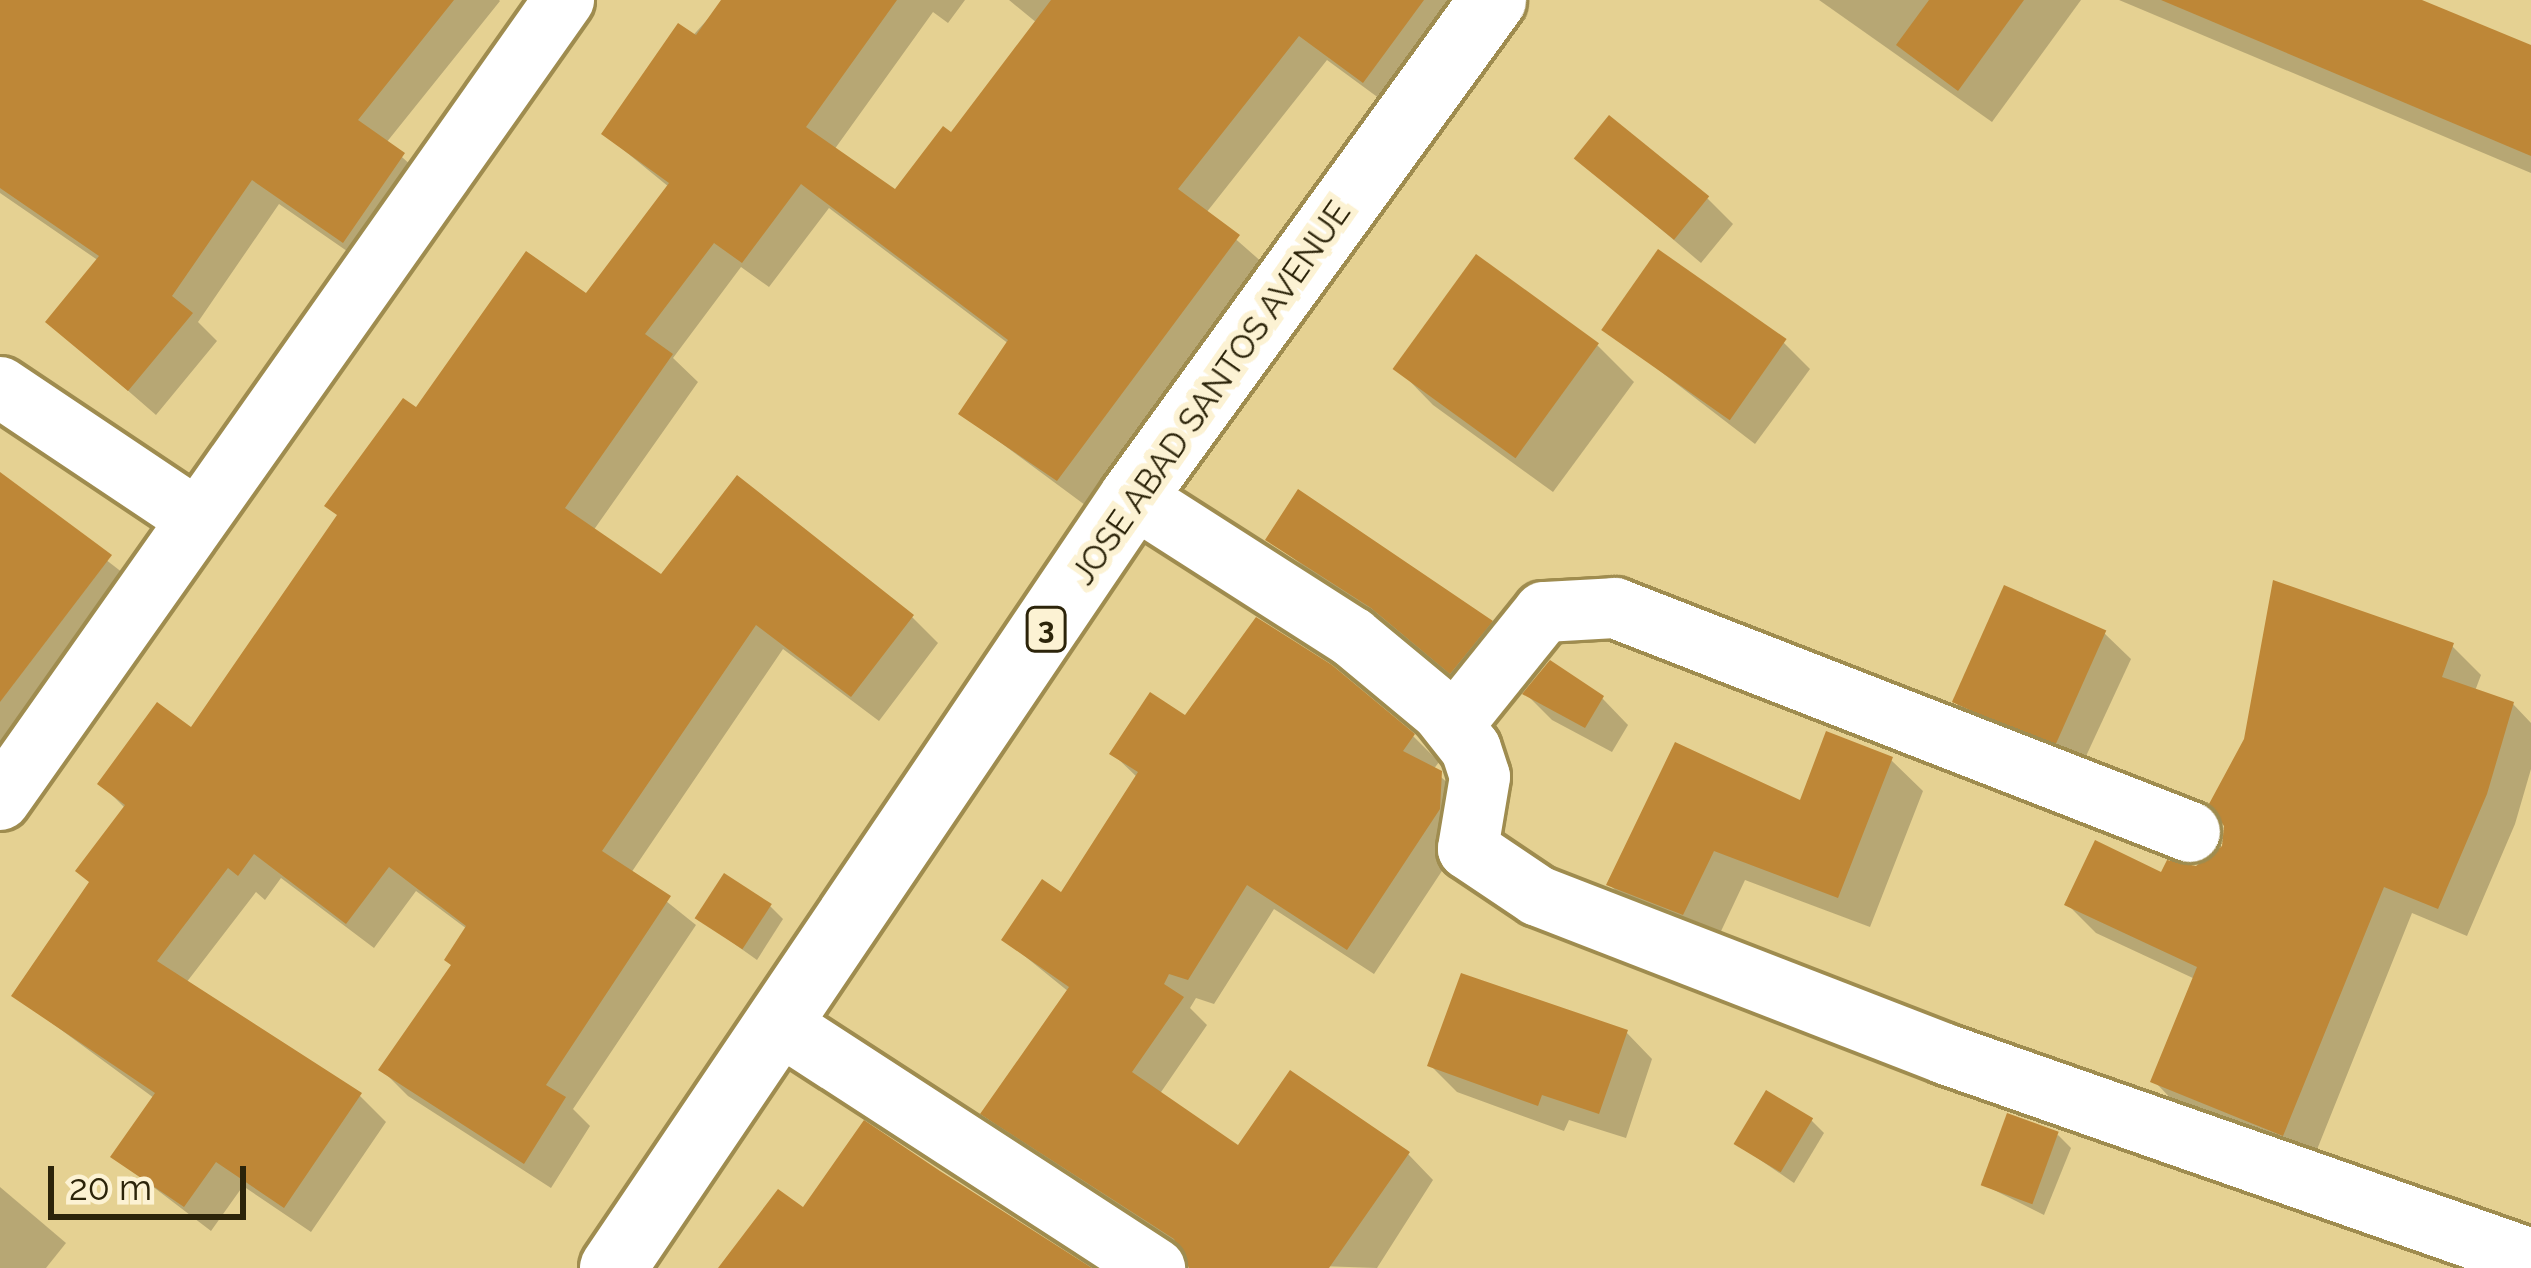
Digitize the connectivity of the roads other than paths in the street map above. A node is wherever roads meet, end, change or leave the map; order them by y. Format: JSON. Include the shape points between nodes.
{"nodes":[{"id":1,"x":564,"y":0,"type":"edge"},
{"id":2,"x":1493,"y":0,"type":"edge"},
{"id":3,"x":0,"y":387,"type":"edge"},
{"id":4,"x":1133,"y":497,"type":"junction"},
{"id":5,"x":194,"y":517,"type":"junction"},
{"id":6,"x":1453,"y":725,"type":"junction"},
{"id":7,"x":0,"y":800,"type":"edge"},
{"id":8,"x":2190,"y":832,"type":"dead end"},
{"id":9,"x":782,"y":1026,"type":"junction"},
{"id":10,"x":2531,"y":1259,"type":"edge"},
{"id":11,"x":613,"y":1268,"type":"edge"},
{"id":12,"x":1155,"y":1268,"type":"edge"}],
"edges":[{"from":1,"to":5,"type":"street"},
{"from":2,"to":4,"type":"highway","name":"JOSE ABAD SANTOS AVENUE","number":"3"},
{"from":3,"to":5,"type":"street"},
{"from":4,"to":6,"type":"street","via":[[1352,637]]},
{"from":4,"to":9,"type":"highway","name":"JOSE ABAD SANTOS AVENUE","number":"3"},
{"from":5,"to":7,"type":"street"},
{"from":6,"to":8,"type":"street","via":[[1544,612],[1615,608]]},
{"from":6,"to":10,"type":"street","via":[[1480,777],[1468,848],[1538,896],[1945,1054]]},
{"from":9,"to":11,"type":"highway","name":"JOSE ABAD SANTOS AVENUE","number":"3"},
{"from":9,"to":12,"type":"street"}]}
